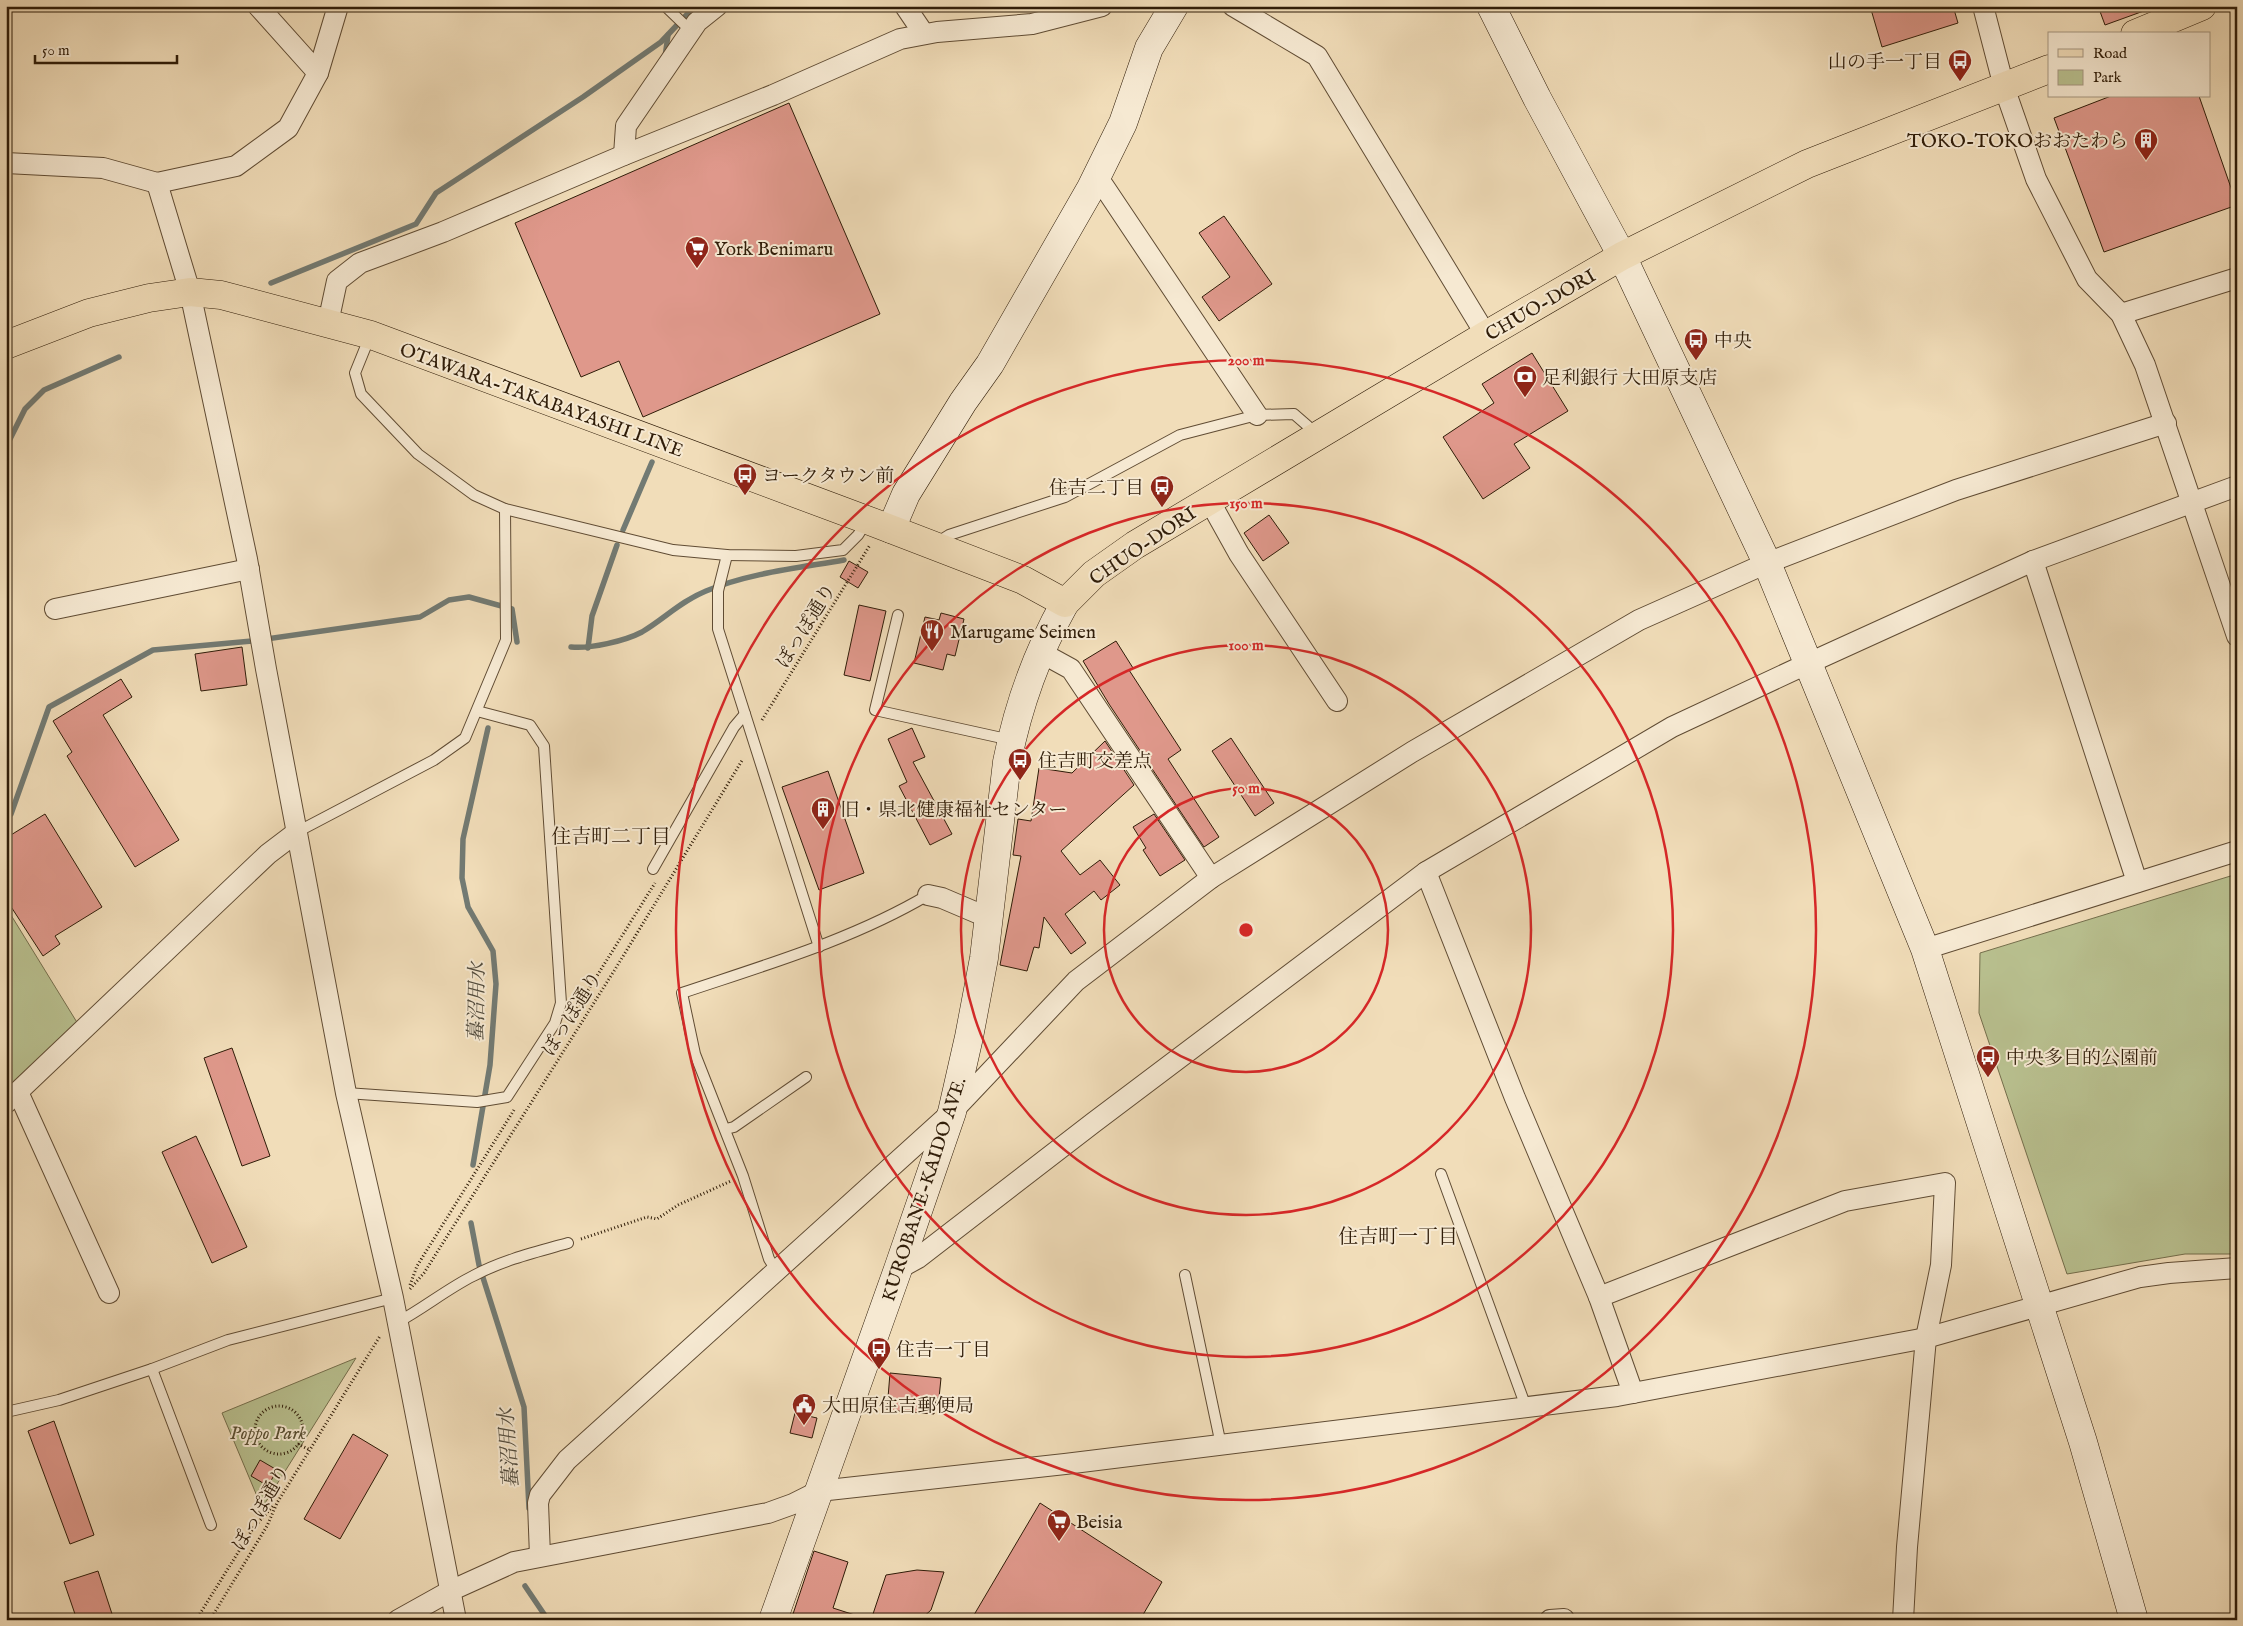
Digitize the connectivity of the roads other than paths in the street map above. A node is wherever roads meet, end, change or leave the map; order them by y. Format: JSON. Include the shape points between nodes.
{"nodes":[{"id":1,"x":258,"y":6,"type":"edge"},
{"id":2,"x":338,"y":6,"type":"edge"},
{"id":3,"x":664,"y":6,"type":"edge"},
{"id":4,"x":717,"y":6,"type":"edge"},
{"id":5,"x":905,"y":6,"type":"edge"},
{"id":6,"x":1102,"y":6,"type":"edge"},
{"id":7,"x":1174,"y":6,"type":"edge"},
{"id":8,"x":1233,"y":6,"type":"edge"},
{"id":9,"x":1492,"y":6,"type":"edge"},
{"id":10,"x":1983,"y":6,"type":"edge"},
{"id":11,"x":2202,"y":6,"type":"edge"},
{"id":12,"x":691,"y":31,"type":"junction"},
{"id":13,"x":2140,"y":32,"type":"edge"},
{"id":14,"x":924,"y":34,"type":"junction"},
{"id":15,"x":2048,"y":69,"type":"edge"},
{"id":16,"x":318,"y":73,"type":"junction"},
{"id":17,"x":2004,"y":87,"type":"junction"},
{"id":18,"x":624,"y":155,"type":"junction"},
{"id":19,"x":6,"y":163,"type":"edge"},
{"id":20,"x":1097,"y":176,"type":"junction"},
{"id":21,"x":157,"y":183,"type":"junction"},
{"id":22,"x":1622,"y":256,"type":"junction"},
{"id":23,"x":2237,"y":278,"type":"edge"},
{"id":24,"x":190,"y":292,"type":"junction"},
{"id":25,"x":2121,"y":314,"type":"junction"},
{"id":26,"x":328,"y":323,"type":"junction"},
{"id":27,"x":371,"y":335,"type":"junction"},
{"id":28,"x":1486,"y":335,"type":"junction"},
{"id":29,"x":6,"y":345,"type":"edge"},
{"id":30,"x":1257,"y":416,"type":"junction"},
{"id":31,"x":2166,"y":423,"type":"junction"},
{"id":32,"x":1318,"y":435,"type":"junction"},
{"id":33,"x":2237,"y":486,"type":"edge"},
{"id":34,"x":1208,"y":500,"type":"junction"},
{"id":35,"x":2191,"y":505,"type":"junction"},
{"id":36,"x":505,"y":509,"type":"junction"},
{"id":37,"x":877,"y":530,"type":"junction"},
{"id":38,"x":932,"y":545,"type":"junction"},
{"id":39,"x":727,"y":555,"type":"junction"},
{"id":40,"x":2033,"y":561,"type":"junction"},
{"id":41,"x":1767,"y":563,"type":"junction"},
{"id":42,"x":249,"y":569,"type":"junction"},
{"id":43,"x":1065,"y":603,"type":"junction"},
{"id":44,"x":55,"y":609,"type":"dead end"},
{"id":45,"x":898,"y":615,"type":"dead end"},
{"id":46,"x":2237,"y":636,"type":"edge"},
{"id":47,"x":1040,"y":652,"type":"junction"},
{"id":48,"x":1809,"y":663,"type":"junction"},
{"id":49,"x":1337,"y":701,"type":"dead end"},
{"id":50,"x":477,"y":712,"type":"junction"},
{"id":51,"x":745,"y":714,"type":"junction"},
{"id":52,"x":1012,"y":740,"type":"junction"},
{"id":53,"x":297,"y":832,"type":"junction"},
{"id":54,"x":2237,"y":851,"type":"edge"},
{"id":55,"x":653,"y":868,"type":"dead end"},
{"id":56,"x":1426,"y":872,"type":"junction"},
{"id":57,"x":1211,"y":878,"type":"junction"},
{"id":58,"x":2138,"y":882,"type":"junction"},
{"id":59,"x":928,"y":894,"type":"joint"},
{"id":60,"x":990,"y":918,"type":"junction"},
{"id":61,"x":819,"y":947,"type":"junction"},
{"id":62,"x":1925,"y":949,"type":"junction"},
{"id":63,"x":806,"y":1077,"type":"dead end"},
{"id":64,"x":346,"y":1093,"type":"junction"},
{"id":65,"x":12,"y":1097,"type":"edge"},
{"id":66,"x":952,"y":1112,"type":"junction"},
{"id":67,"x":726,"y":1129,"type":"junction"},
{"id":68,"x":1441,"y":1174,"type":"dead end"},
{"id":69,"x":568,"y":1243,"type":"road end"},
{"id":70,"x":2237,"y":1268,"type":"edge"},
{"id":71,"x":776,"y":1270,"type":"junction"},
{"id":72,"x":898,"y":1270,"type":"junction"},
{"id":73,"x":1186,"y":1274,"type":"dead end"},
{"id":74,"x":109,"y":1293,"type":"dead end"},
{"id":75,"x":401,"y":1294,"type":"junction"},
{"id":76,"x":1599,"y":1297,"type":"junction"},
{"id":77,"x":2039,"y":1305,"type":"junction"},
{"id":78,"x":390,"y":1327,"type":"junction"},
{"id":79,"x":1926,"y":1338,"type":"junction"},
{"id":80,"x":152,"y":1369,"type":"junction"},
{"id":81,"x":1633,"y":1394,"type":"junction"},
{"id":82,"x":1526,"y":1407,"type":"junction"},
{"id":83,"x":6,"y":1412,"type":"edge"},
{"id":84,"x":1221,"y":1445,"type":"junction"},
{"id":85,"x":819,"y":1491,"type":"junction"},
{"id":86,"x":211,"y":1525,"type":"dead end"},
{"id":87,"x":540,"y":1556,"type":"junction"},
{"id":88,"x":450,"y":1591,"type":"junction"},
{"id":89,"x":1564,"y":1619,"type":"edge"},
{"id":90,"x":398,"y":1620,"type":"edge"},
{"id":91,"x":456,"y":1620,"type":"edge"},
{"id":92,"x":773,"y":1620,"type":"edge"},
{"id":93,"x":1550,"y":1620,"type":"edge"},
{"id":94,"x":1904,"y":1620,"type":"edge"},
{"id":95,"x":2134,"y":1620,"type":"edge"}],
"edges":[{"from":1,"to":16,"type":"street"},
{"from":2,"to":16,"type":"street"},
{"from":3,"to":12,"type":"lane"},
{"from":4,"to":12,"type":"street"},
{"from":5,"to":14,"type":"street"},
{"from":6,"to":14,"type":"street","via":[[1032,24]]},
{"from":7,"to":20,"type":"street","via":[[1149,48],[1123,123]]},
{"from":8,"to":28,"type":"street","via":[[1317,56]]},
{"from":9,"to":22,"type":"street","via":[[1537,98]]},
{"from":10,"to":17,"type":"street"},
{"from":11,"to":13,"type":"main road"},
{"from":12,"to":18,"type":"street","via":[[626,126]]},
{"from":14,"to":18,"type":"street","via":[[900,39]]},
{"from":15,"to":17,"type":"main road","name":"CHUO-DORI"},
{"from":16,"to":21,"type":"street","via":[[288,128],[236,166]]},
{"from":17,"to":22,"type":"main road","name":"CHUO-DORI","via":[[1807,164]]},
{"from":17,"to":25,"type":"street","via":[[2036,179],[2054,216],[2087,279]]},
{"from":18,"to":26,"type":"street","via":[[443,232],[360,263],[336,281]]},
{"from":19,"to":21,"type":"street","via":[[102,168]]},
{"from":20,"to":30,"type":"street"},
{"from":20,"to":37,"type":"street","via":[[990,364],[906,494]]},
{"from":21,"to":24,"type":"street"},
{"from":22,"to":28,"type":"main road","name":"CHUO-DORI"},
{"from":22,"to":41,"type":"street"},
{"from":23,"to":25,"type":"street"},
{"from":24,"to":26,"type":"main road","name":"OTAWARA-TAKABAYASHI LINE","via":[[221,295]]},
{"from":24,"to":29,"type":"main road","name":"OTAWARA-TAKABAYASHI LINE","via":[[89,313]]},
{"from":24,"to":42,"type":"street"},
{"from":25,"to":31,"type":"street","via":[[2145,365]]},
{"from":26,"to":27,"type":"main road","name":"OTAWARA-TAKABAYASHI LINE"},
{"from":27,"to":36,"type":"lane","via":[[354,373],[361,394],[418,454],[474,495]]},
{"from":27,"to":37,"type":"main road","name":"OTAWARA-TAKABAYASHI LINE"},
{"from":28,"to":32,"type":"main road","name":"CHUO-DORI"},
{"from":30,"to":32,"type":"lane","via":[[1294,414]]},
{"from":30,"to":38,"type":"lane","via":[[1180,436],[1065,497],[949,535]]},
{"from":31,"to":35,"type":"street"},
{"from":31,"to":41,"type":"street","via":[[1956,490]]},
{"from":32,"to":34,"type":"main road","name":"CHUO-DORI"},
{"from":33,"to":35,"type":"street"},
{"from":34,"to":43,"type":"main road","name":"CHUO-DORI","via":[[1094,574]]},
{"from":34,"to":49,"type":"street","via":[[1239,554]]},
{"from":35,"to":40,"type":"street"},
{"from":35,"to":46,"type":"street"},
{"from":36,"to":39,"type":"lane","via":[[673,550]]},
{"from":36,"to":50,"type":"lane","via":[[506,640]]},
{"from":37,"to":38,"type":"main road","name":"OTAWARA-TAKABAYASHI LINE"},
{"from":37,"to":39,"type":"lane","via":[[858,535],[843,550],[796,556]]},
{"from":38,"to":43,"type":"main road","name":"OTAWARA-TAKABAYASHI LINE","via":[[1028,582]]},
{"from":39,"to":51,"type":"lane","via":[[718,591],[718,629]]},
{"from":40,"to":48,"type":"street"},
{"from":40,"to":58,"type":"street"},
{"from":41,"to":48,"type":"street"},
{"from":41,"to":57,"type":"street","via":[[1639,620],[1412,752]]},
{"from":42,"to":44,"type":"street"},
{"from":42,"to":53,"type":"street"},
{"from":43,"to":47,"type":"street","name":"KUROBANE-KAIDO AVE."},
{"from":45,"to":52,"type":"lane","via":[[875,710]]},
{"from":47,"to":52,"type":"street","name":"KUROBANE-KAIDO AVE."},
{"from":47,"to":57,"type":"street","via":[[1071,669]]},
{"from":48,"to":56,"type":"street","via":[[1672,728]]},
{"from":48,"to":62,"type":"street"},
{"from":50,"to":53,"type":"lane","via":[[465,738],[434,760]]},
{"from":50,"to":64,"type":"lane","via":[[530,725],[544,746],[560,1003],[555,1023],[507,1097],[477,1102]]},
{"from":51,"to":55,"type":"lane","via":[[734,727]]},
{"from":51,"to":61,"type":"lane"},
{"from":52,"to":60,"type":"street","name":"KUROBANE-KAIDO AVE."},
{"from":53,"to":64,"type":"street"},
{"from":53,"to":65,"type":"street","via":[[268,854]]},
{"from":54,"to":58,"type":"street"},
{"from":56,"to":72,"type":"street"},
{"from":56,"to":76,"type":"street","via":[[1515,1098]]},
{"from":57,"to":66,"type":"street","via":[[1076,981]]},
{"from":58,"to":62,"type":"street"},
{"from":59,"to":60,"type":"street"},
{"from":59,"to":61,"type":"lane"},
{"from":60,"to":66,"type":"street","name":"KUROBANE-KAIDO AVE."},
{"from":61,"to":67,"type":"lane","via":[[682,992],[695,1054]]},
{"from":62,"to":77,"type":"street"},
{"from":63,"to":67,"type":"lane","via":[[734,1127]]},
{"from":64,"to":75,"type":"street"},
{"from":65,"to":74,"type":"street"},
{"from":66,"to":71,"type":"street"},
{"from":66,"to":72,"type":"street","name":"KUROBANE-KAIDO AVE."},
{"from":67,"to":71,"type":"lane","via":[[769,1259]]},
{"from":68,"to":82,"type":"lane"},
{"from":69,"to":78,"type":"lane","via":[[492,1266]]},
{"from":70,"to":77,"type":"street","via":[[2140,1277]]},
{"from":71,"to":87,"type":"street","via":[[567,1460],[540,1495]]},
{"from":72,"to":85,"type":"street","name":"KUROBANE-KAIDO AVE."},
{"from":73,"to":84,"type":"lane"},
{"from":75,"to":78,"type":"street"},
{"from":75,"to":80,"type":"lane","via":[[228,1340]]},
{"from":76,"to":79,"type":"street","via":[[1845,1201],[1945,1183],[1941,1265]]},
{"from":76,"to":81,"type":"street"},
{"from":77,"to":79,"type":"street"},
{"from":77,"to":95,"type":"street"},
{"from":78,"to":88,"type":"street"},
{"from":79,"to":81,"type":"street"},
{"from":79,"to":94,"type":"street","via":[[1907,1547]]},
{"from":80,"to":83,"type":"lane","via":[[59,1400]]},
{"from":80,"to":86,"type":"lane"},
{"from":81,"to":82,"type":"street"},
{"from":82,"to":84,"type":"street"},
{"from":84,"to":85,"type":"street"},
{"from":85,"to":87,"type":"street","via":[[768,1513]]},
{"from":85,"to":92,"type":"street","name":"KUROBANE-KAIDO AVE."},
{"from":87,"to":88,"type":"street","via":[[514,1562]]},
{"from":88,"to":90,"type":"street"},
{"from":88,"to":91,"type":"street"},
{"from":89,"to":93,"type":"street"}]}
